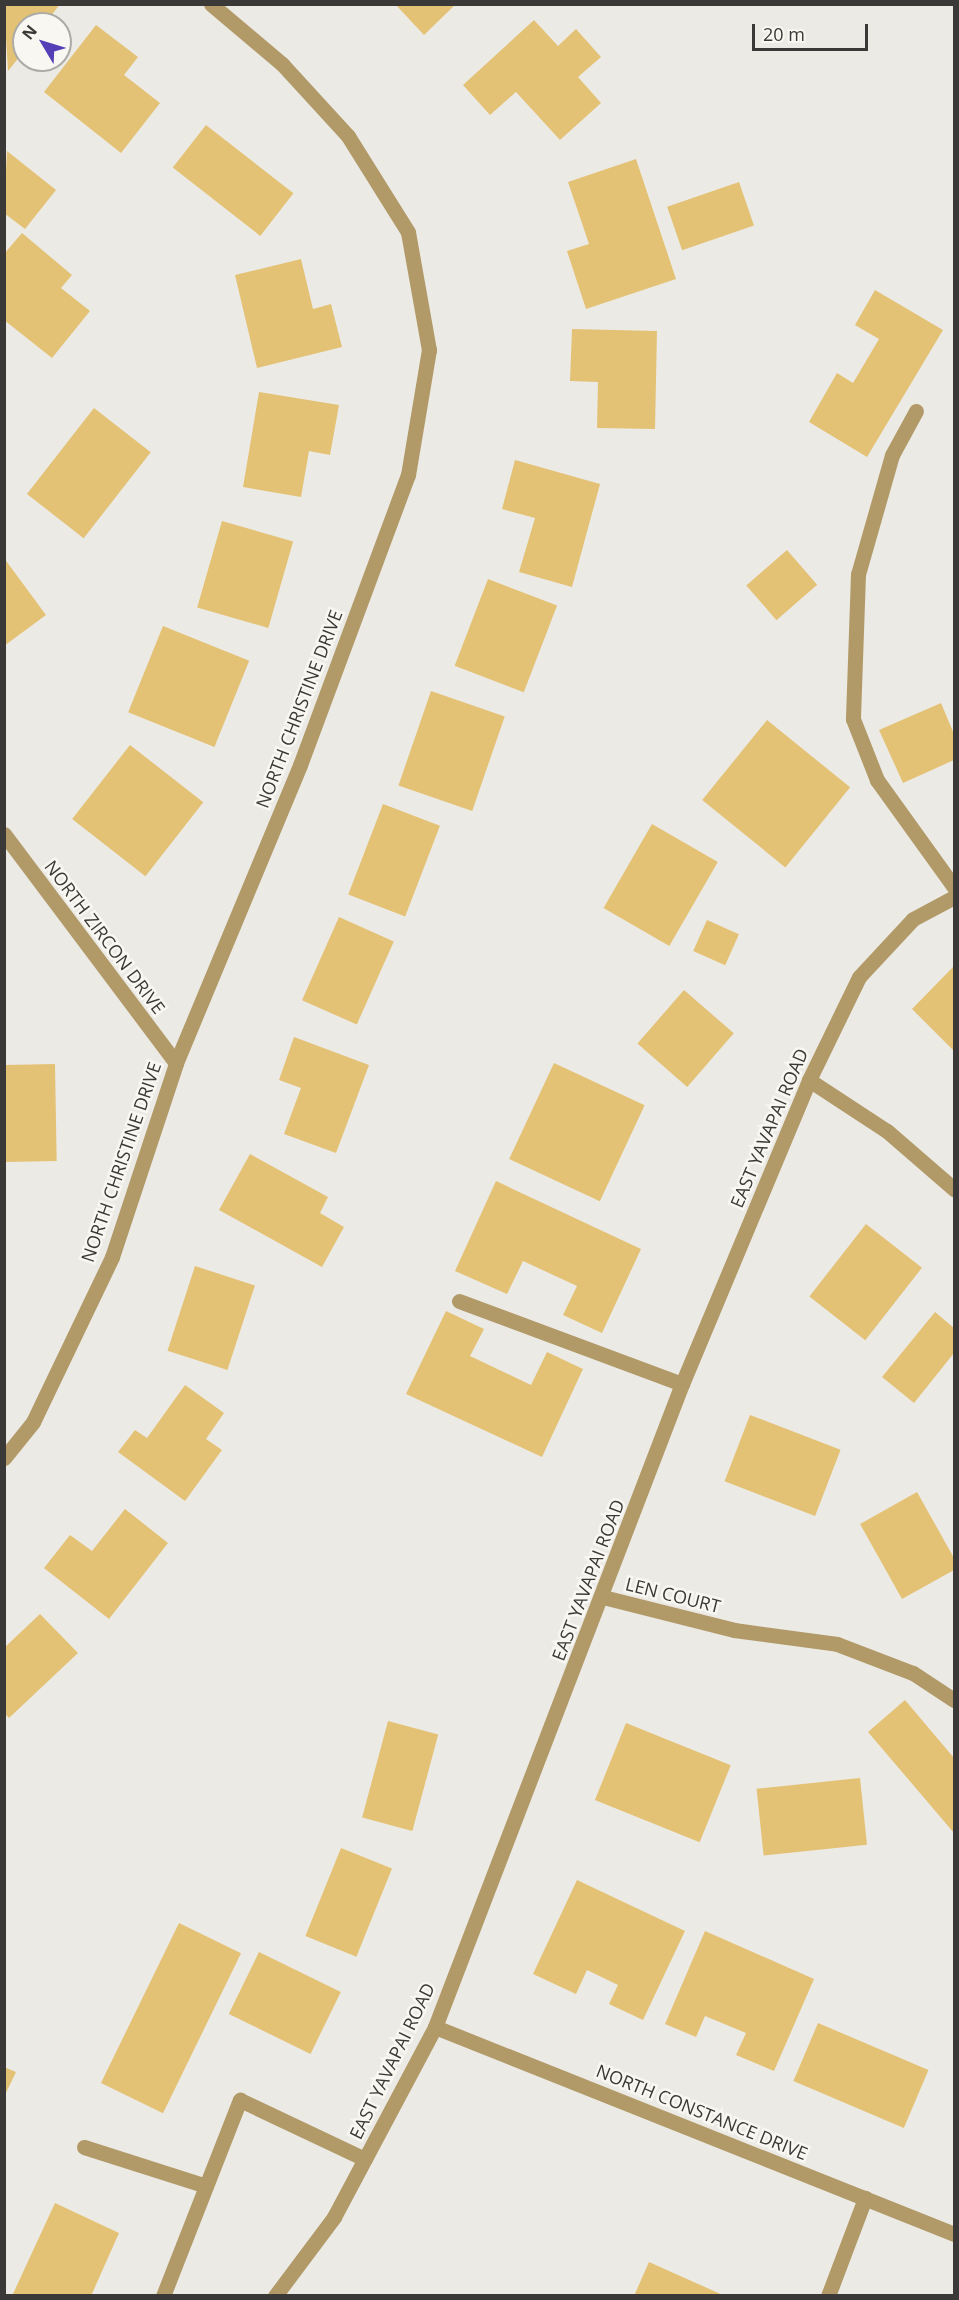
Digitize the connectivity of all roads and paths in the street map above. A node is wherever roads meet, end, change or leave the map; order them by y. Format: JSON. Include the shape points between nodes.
{"nodes":[{"id":1,"x":211,"y":4,"type":"edge"},
{"id":2,"x":916,"y":411,"type":"dead end"},
{"id":3,"x":4,"y":834,"type":"edge"},
{"id":4,"x":954,"y":887,"type":"edge"},
{"id":5,"x":954,"y":897,"type":"edge"},
{"id":6,"x":176,"y":1063,"type":"junction"},
{"id":7,"x":809,"y":1080,"type":"junction"},
{"id":8,"x":954,"y":1189,"type":"edge"},
{"id":9,"x":459,"y":1302,"type":"dead end"},
{"id":10,"x":682,"y":1384,"type":"junction"},
{"id":11,"x":4,"y":1458,"type":"edge"},
{"id":12,"x":603,"y":1598,"type":"junction"},
{"id":13,"x":954,"y":1700,"type":"edge"},
{"id":14,"x":435,"y":2027,"type":"junction"},
{"id":15,"x":84,"y":2147,"type":"dead end"},
{"id":16,"x":366,"y":2159,"type":"junction"},
{"id":17,"x":206,"y":2186,"type":"junction"},
{"id":18,"x":865,"y":2198,"type":"junction"},
{"id":19,"x":954,"y":2234,"type":"edge"},
{"id":20,"x":163,"y":2295,"type":"edge"},
{"id":21,"x":275,"y":2295,"type":"edge"},
{"id":22,"x":828,"y":2295,"type":"edge"}],
"edges":[{"from":1,"to":6,"type":"street","name":"NORTH CHRISTINE DRIVE","via":[[282,64],[348,136],[402,222],[429,350],[408,475],[300,765]]},
{"from":2,"to":4,"type":"street","via":[[892,454],[867,530],[858,574],[854,719],[877,780]]},
{"from":3,"to":6,"type":"street","name":"NORTH ZIRCON DRIVE"},
{"from":5,"to":7,"type":"street","name":"EAST YAVAPAI ROAD","via":[[914,919],[859,977]]},
{"from":6,"to":11,"type":"street","name":"NORTH CHRISTINE DRIVE","via":[[112,1257],[33,1422]]},
{"from":7,"to":8,"type":"street","via":[[886,1131]]},
{"from":7,"to":10,"type":"street","name":"EAST YAVAPAI ROAD"},
{"from":9,"to":10,"type":"street"},
{"from":10,"to":12,"type":"street","name":"EAST YAVAPAI ROAD"},
{"from":12,"to":13,"type":"street","name":"LEN COURT","via":[[734,1630],[837,1644],[913,1673]]},
{"from":12,"to":14,"type":"street","name":"EAST YAVAPAI ROAD"},
{"from":14,"to":16,"type":"street","name":"EAST YAVAPAI ROAD"},
{"from":14,"to":18,"type":"street","name":"NORTH CONSTANCE DRIVE"},
{"from":15,"to":17,"type":"street"},
{"from":16,"to":17,"type":"street","via":[[240,2100]]},
{"from":16,"to":21,"type":"street","name":"EAST YAVAPAI ROAD","via":[[334,2217]]},
{"from":17,"to":20,"type":"street"},
{"from":18,"to":19,"type":"street","name":"NORTH CONSTANCE DRIVE"},
{"from":18,"to":22,"type":"street"}]}
